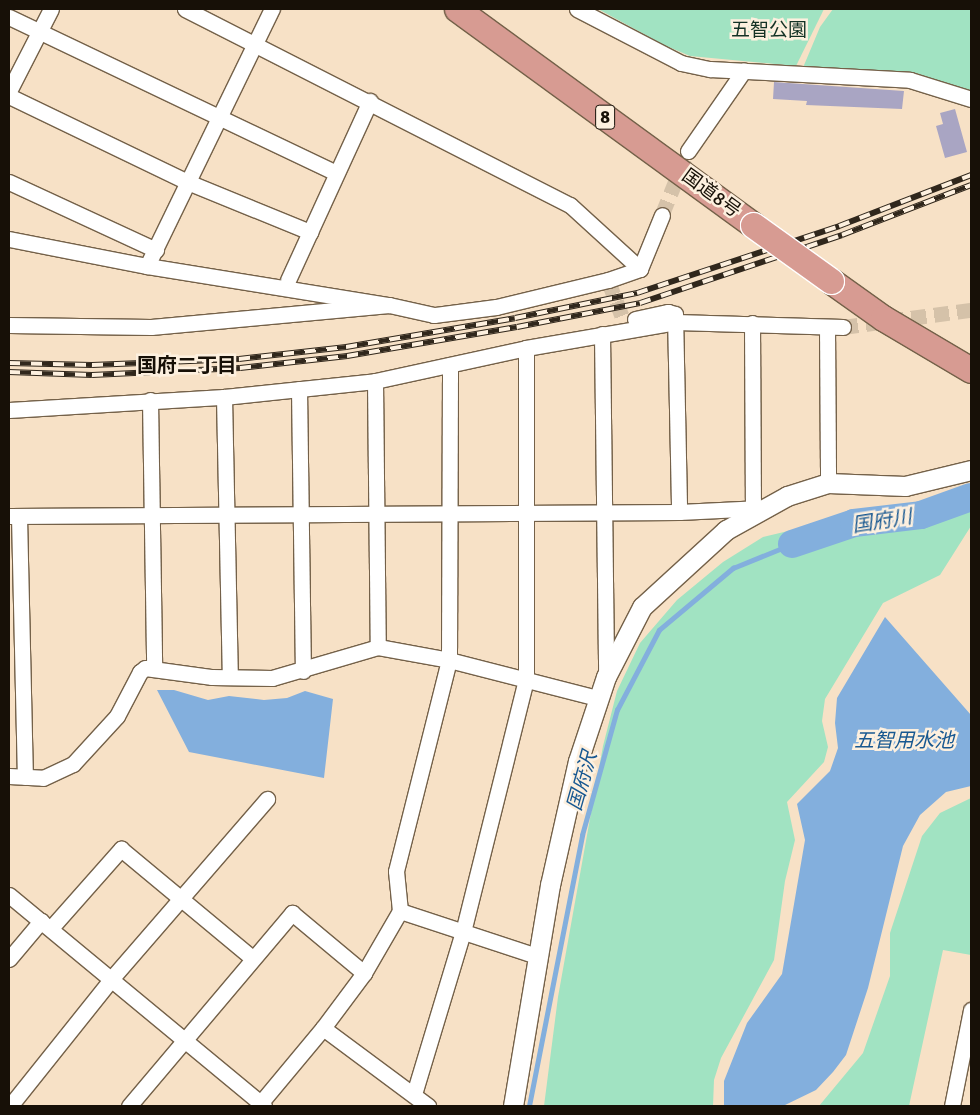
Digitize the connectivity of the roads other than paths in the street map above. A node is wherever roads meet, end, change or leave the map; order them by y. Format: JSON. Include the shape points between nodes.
{"nodes":[{"id":1,"x":51,"y":9,"type":"edge"},
{"id":2,"x":185,"y":9,"type":"edge"},
{"id":3,"x":272,"y":9,"type":"edge"},
{"id":4,"x":457,"y":9,"type":"edge"},
{"id":5,"x":577,"y":9,"type":"edge"},
{"id":6,"x":9,"y":18,"type":"edge"},
{"id":7,"x":39,"y":30,"type":"junction"},
{"id":8,"x":254,"y":45,"type":"junction"},
{"id":9,"x":744,"y":70,"type":"junction"},
{"id":10,"x":9,"y":91,"type":"edge"},
{"id":11,"x":9,"y":96,"type":"edge"},
{"id":12,"x":971,"y":99,"type":"edge"},
{"id":13,"x":370,"y":101,"type":"junction"},
{"id":14,"x":219,"y":118,"type":"junction"},
{"id":15,"x":688,"y":151,"type":"tunnel mouth"},
{"id":16,"x":336,"y":173,"type":"junction"},
{"id":17,"x":9,"y":182,"type":"edge"},
{"id":18,"x":190,"y":183,"type":"junction"},
{"id":19,"x":662,"y":215,"type":"tunnel mouth"},
{"id":20,"x":310,"y":232,"type":"junction"},
{"id":21,"x":9,"y":239,"type":"edge"},
{"id":22,"x":156,"y":250,"type":"junction"},
{"id":23,"x":147,"y":266,"type":"junction"},
{"id":24,"x":640,"y":269,"type":"junction"},
{"id":25,"x":288,"y":280,"type":"dead end"},
{"id":26,"x":388,"y":305,"type":"junction"},
{"id":27,"x":624,"y":321,"type":"dead end"},
{"id":28,"x":676,"y":322,"type":"junction"},
{"id":29,"x":9,"y":324,"type":"edge"},
{"id":30,"x":752,"y":324,"type":"junction"},
{"id":31,"x":827,"y":327,"type":"junction"},
{"id":32,"x":843,"y":327,"type":"tunnel mouth"},
{"id":33,"x":602,"y":334,"type":"junction"},
{"id":34,"x":526,"y":348,"type":"junction"},
{"id":35,"x":450,"y":365,"type":"junction"},
{"id":36,"x":971,"y":370,"type":"edge"},
{"id":37,"x":375,"y":381,"type":"junction"},
{"id":38,"x":299,"y":389,"type":"junction"},
{"id":39,"x":224,"y":397,"type":"junction"},
{"id":40,"x":150,"y":400,"type":"junction"},
{"id":41,"x":9,"y":410,"type":"edge"},
{"id":42,"x":971,"y":470,"type":"edge"},
{"id":43,"x":828,"y":483,"type":"junction"},
{"id":44,"x":757,"y":508,"type":"junction"},
{"id":45,"x":679,"y":512,"type":"junction"},
{"id":46,"x":526,"y":513,"type":"junction"},
{"id":47,"x":603,"y":513,"type":"junction"},
{"id":48,"x":301,"y":514,"type":"junction"},
{"id":49,"x":376,"y":514,"type":"junction"},
{"id":50,"x":450,"y":514,"type":"junction"},
{"id":51,"x":150,"y":515,"type":"junction"},
{"id":52,"x":225,"y":515,"type":"junction"},
{"id":53,"x":14,"y":516,"type":"edge"},
{"id":54,"x":378,"y":647,"type":"junction"},
{"id":55,"x":449,"y":660,"type":"junction"},
{"id":56,"x":154,"y":667,"type":"junction"},
{"id":57,"x":303,"y":671,"type":"junction"},
{"id":58,"x":230,"y":677,"type":"junction"},
{"id":59,"x":606,"y":677,"type":"junction"},
{"id":60,"x":526,"y":679,"type":"junction"},
{"id":61,"x":597,"y":698,"type":"junction"},
{"id":62,"x":9,"y":776,"type":"edge"},
{"id":63,"x":25,"y":777,"type":"junction"},
{"id":64,"x":267,"y":799,"type":"dead end"},
{"id":65,"x":9,"y":895,"type":"edge"},
{"id":66,"x":182,"y":900,"type":"junction"},
{"id":67,"x":400,"y":911,"type":"junction"},
{"id":68,"x":46,"y":924,"type":"junction"},
{"id":69,"x":462,"y":932,"type":"junction"},
{"id":70,"x":537,"y":956,"type":"junction"},
{"id":71,"x":252,"y":957,"type":"junction"},
{"id":72,"x":9,"y":960,"type":"edge"},
{"id":73,"x":364,"y":973,"type":"junction"},
{"id":74,"x":112,"y":978,"type":"junction"},
{"id":75,"x":971,"y":1010,"type":"edge"},
{"id":76,"x":324,"y":1028,"type":"junction"},
{"id":77,"x":184,"y":1040,"type":"junction"},
{"id":78,"x":414,"y":1094,"type":"junction"},
{"id":79,"x":260,"y":1105,"type":"edge"},
{"id":80,"x":10,"y":1106,"type":"edge"},
{"id":81,"x":128,"y":1106,"type":"edge"},
{"id":82,"x":428,"y":1106,"type":"edge"},
{"id":83,"x":513,"y":1106,"type":"edge"},
{"id":84,"x":952,"y":1106,"type":"edge"}],
"edges":[{"from":1,"to":7,"type":"street"},
{"from":2,"to":8,"type":"street"},
{"from":3,"to":8,"type":"street"},
{"from":4,"to":36,"type":"highway","name":"国道8号","number":"8","bridge":true,"via":[[883,318]]},
{"from":5,"to":9,"type":"street","via":[[681,63],[710,70]]},
{"from":6,"to":7,"type":"street"},
{"from":7,"to":10,"type":"street"},
{"from":7,"to":14,"type":"street"},
{"from":8,"to":13,"type":"street"},
{"from":8,"to":14,"type":"street"},
{"from":9,"to":12,"type":"street","via":[[910,80]]},
{"from":9,"to":15,"type":"street"},
{"from":11,"to":18,"type":"street"},
{"from":13,"to":16,"type":"street"},
{"from":13,"to":24,"type":"street","via":[[570,205]]},
{"from":14,"to":16,"type":"street"},
{"from":14,"to":18,"type":"street"},
{"from":16,"to":20,"type":"street"},
{"from":17,"to":22,"type":"street"},
{"from":18,"to":20,"type":"street"},
{"from":18,"to":22,"type":"street"},
{"from":19,"to":24,"type":"street"},
{"from":20,"to":25,"type":"street"},
{"from":21,"to":23,"type":"street"},
{"from":22,"to":23,"type":"street"},
{"from":23,"to":26,"type":"street"},
{"from":24,"to":26,"type":"street","via":[[496,307],[434,315]]},
{"from":26,"to":29,"type":"street","via":[[151,327]]},
{"from":27,"to":28,"type":"street","via":[[668,312],[674,314]]},
{"from":28,"to":30,"type":"street"},
{"from":28,"to":33,"type":"street"},
{"from":28,"to":45,"type":"street"},
{"from":30,"to":31,"type":"street"},
{"from":30,"to":44,"type":"street"},
{"from":31,"to":32,"type":"street"},
{"from":31,"to":43,"type":"street"},
{"from":33,"to":34,"type":"street"},
{"from":33,"to":47,"type":"street"},
{"from":34,"to":35,"type":"street"},
{"from":34,"to":46,"type":"street"},
{"from":35,"to":37,"type":"street"},
{"from":35,"to":50,"type":"street"},
{"from":37,"to":38,"type":"street"},
{"from":37,"to":49,"type":"street"},
{"from":38,"to":39,"type":"street"},
{"from":38,"to":48,"type":"street"},
{"from":39,"to":40,"type":"street"},
{"from":39,"to":52,"type":"street"},
{"from":40,"to":41,"type":"street"},
{"from":40,"to":51,"type":"street"},
{"from":42,"to":43,"type":"street","via":[[906,486]]},
{"from":43,"to":44,"type":"street"},
{"from":44,"to":45,"type":"street"},
{"from":44,"to":59,"type":"street","via":[[726,530],[642,607]]},
{"from":45,"to":47,"type":"street"},
{"from":46,"to":47,"type":"street"},
{"from":46,"to":50,"type":"street"},
{"from":46,"to":60,"type":"street"},
{"from":47,"to":59,"type":"street"},
{"from":48,"to":49,"type":"street"},
{"from":48,"to":52,"type":"street"},
{"from":48,"to":57,"type":"street"},
{"from":49,"to":50,"type":"street"},
{"from":49,"to":54,"type":"street"},
{"from":50,"to":55,"type":"street"},
{"from":51,"to":52,"type":"street"},
{"from":51,"to":53,"type":"street"},
{"from":51,"to":56,"type":"street"},
{"from":52,"to":58,"type":"street"},
{"from":53,"to":63,"type":"street"},
{"from":54,"to":55,"type":"street"},
{"from":54,"to":57,"type":"street"},
{"from":55,"to":60,"type":"street"},
{"from":55,"to":67,"type":"street","via":[[396,871]]},
{"from":56,"to":58,"type":"street"},
{"from":56,"to":63,"type":"street","via":[[140,672],[117,716],[87,752],[58,773],[43,778]]},
{"from":57,"to":58,"type":"street","via":[[272,678]]},
{"from":59,"to":61,"type":"street"},
{"from":60,"to":61,"type":"street"},
{"from":60,"to":69,"type":"street"},
{"from":61,"to":70,"type":"street","via":[[568,805]]},
{"from":62,"to":63,"type":"street"},
{"from":64,"to":66,"type":"street"},
{"from":65,"to":68,"type":"street"},
{"from":66,"to":68,"type":"street","via":[[121,849]]},
{"from":66,"to":71,"type":"street"},
{"from":66,"to":74,"type":"street"},
{"from":67,"to":69,"type":"street"},
{"from":67,"to":73,"type":"street"},
{"from":68,"to":72,"type":"street"},
{"from":68,"to":74,"type":"street"},
{"from":69,"to":70,"type":"street"},
{"from":69,"to":78,"type":"street"},
{"from":70,"to":83,"type":"street"},
{"from":71,"to":73,"type":"street","via":[[292,913]]},
{"from":71,"to":77,"type":"street"},
{"from":73,"to":76,"type":"street"},
{"from":74,"to":77,"type":"street"},
{"from":74,"to":80,"type":"street"},
{"from":75,"to":84,"type":"street"},
{"from":76,"to":78,"type":"street"},
{"from":76,"to":79,"type":"street"},
{"from":77,"to":79,"type":"street"},
{"from":77,"to":81,"type":"street"},
{"from":78,"to":82,"type":"street"}]}
